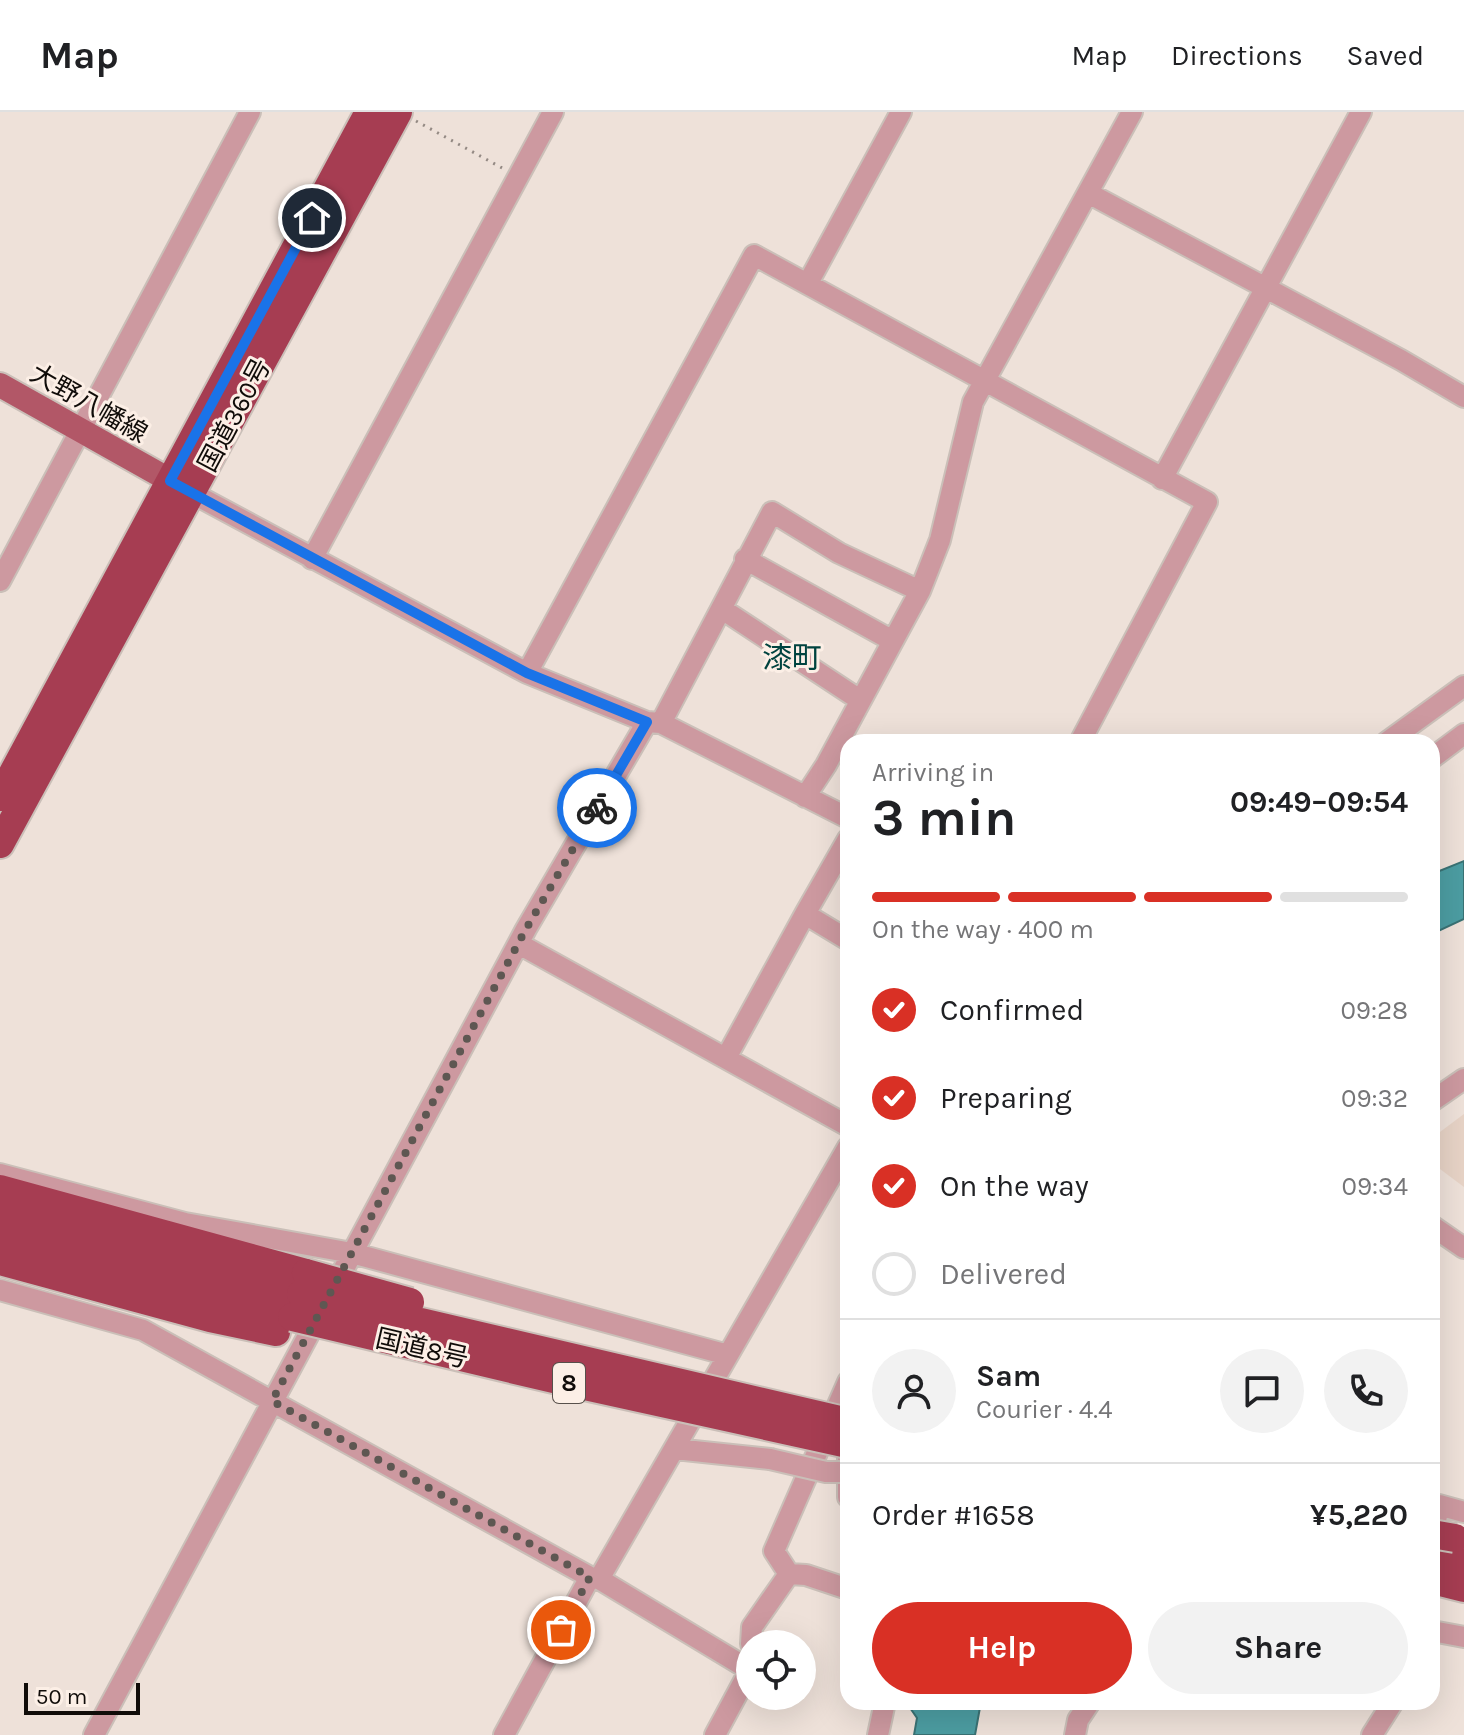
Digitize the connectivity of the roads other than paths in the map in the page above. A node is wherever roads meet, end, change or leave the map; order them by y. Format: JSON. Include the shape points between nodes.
{"nodes":[{"id":1,"x":250,"y":112,"type":"edge"},
{"id":2,"x":369,"y":112,"type":"edge"},
{"id":3,"x":553,"y":112,"type":"edge"},
{"id":4,"x":901,"y":112,"type":"edge"},
{"id":5,"x":1132,"y":112,"type":"edge"},
{"id":6,"x":1361,"y":112,"type":"edge"},
{"id":7,"x":405,"y":116,"type":"edge"},
{"id":8,"x":1088,"y":193,"type":"junction"},
{"id":9,"x":808,"y":283,"type":"junction"},
{"id":10,"x":1265,"y":289,"type":"junction"},
{"id":11,"x":984,"y":380,"type":"junction"},
{"id":12,"x":0,"y":385,"type":"edge"},
{"id":13,"x":1464,"y":397,"type":"edge"},
{"id":14,"x":80,"y":430,"type":"junction"},
{"id":15,"x":1162,"y":479,"type":"junction"},
{"id":16,"x":181,"y":487,"type":"junction"},
{"id":17,"x":312,"y":559,"type":"junction"},
{"id":18,"x":745,"y":559,"type":"junction"},
{"id":19,"x":0,"y":581,"type":"edge"},
{"id":20,"x":920,"y":591,"type":"junction"},
{"id":21,"x":722,"y":609,"type":"junction"},
{"id":22,"x":893,"y":641,"type":"junction"},
{"id":23,"x":527,"y":673,"type":"junction"},
{"id":24,"x":1464,"y":686,"type":"edge"},
{"id":25,"x":860,"y":700,"type":"junction"},
{"id":26,"x":654,"y":722,"type":"junction"},
{"id":27,"x":842,"y":734,"type":"edge"},
{"id":28,"x":1084,"y":734,"type":"edge"},
{"id":29,"x":1398,"y":734,"type":"edge"},
{"id":30,"x":1464,"y":734,"type":"edge"},
{"id":31,"x":840,"y":738,"type":"edge"},
{"id":32,"x":1440,"y":752,"type":"edge"},
{"id":33,"x":0,"y":797,"type":"edge"},
{"id":34,"x":805,"y":797,"type":"junction"},
{"id":35,"x":840,"y":814,"type":"edge"},
{"id":36,"x":0,"y":844,"type":"edge"},
{"id":37,"x":840,"y":853,"type":"edge"},
{"id":38,"x":805,"y":914,"type":"junction"},
{"id":39,"x":840,"y":935,"type":"edge"},
{"id":40,"x":519,"y":944,"type":"junction"},
{"id":41,"x":726,"y":1058,"type":"junction"},
{"id":42,"x":1464,"y":1079,"type":"edge"},
{"id":43,"x":1440,"y":1096,"type":"edge"},
{"id":44,"x":840,"y":1122,"type":"edge"},
{"id":45,"x":840,"y":1161,"type":"edge"},
{"id":46,"x":0,"y":1174,"type":"edge"},
{"id":47,"x":0,"y":1189,"type":"edge"},
{"id":48,"x":0,"y":1212,"type":"edge"},
{"id":49,"x":1440,"y":1232,"type":"edge"},
{"id":50,"x":0,"y":1235,"type":"edge"},
{"id":51,"x":1464,"y":1248,"type":"edge"},
{"id":52,"x":352,"y":1253,"type":"junction"},
{"id":53,"x":0,"y":1261,"type":"edge"},
{"id":54,"x":0,"y":1290,"type":"edge"},
{"id":55,"x":297,"y":1305,"type":"junction"},
{"id":56,"x":728,"y":1355,"type":"junction"},
{"id":57,"x":567,"y":1370,"type":"junction"},
{"id":58,"x":840,"y":1400,"type":"edge"},
{"id":59,"x":272,"y":1401,"type":"junction"},
{"id":60,"x":840,"y":1421,"type":"edge"},
{"id":61,"x":840,"y":1442,"type":"edge"},
{"id":62,"x":675,"y":1449,"type":"junction"},
{"id":63,"x":840,"y":1472,"type":"edge"},
{"id":64,"x":789,"y":1574,"type":"junction"},
{"id":65,"x":594,"y":1578,"type":"junction"},
{"id":66,"x":840,"y":1586,"type":"edge"},
{"id":67,"x":752,"y":1630,"type":"edge"},
{"id":68,"x":1440,"y":1632,"type":"edge"},
{"id":69,"x":1464,"y":1637,"type":"edge"},
{"id":70,"x":736,"y":1662,"type":"edge"},
{"id":71,"x":736,"y":1696,"type":"edge"},
{"id":72,"x":883,"y":1710,"type":"edge"},
{"id":73,"x":1085,"y":1710,"type":"edge"},
{"id":74,"x":1090,"y":1710,"type":"edge"},
{"id":75,"x":1388,"y":1710,"type":"edge"},
{"id":76,"x":94,"y":1735,"type":"edge"},
{"id":77,"x":504,"y":1735,"type":"edge"},
{"id":78,"x":715,"y":1735,"type":"edge"},
{"id":79,"x":878,"y":1735,"type":"edge"},
{"id":80,"x":1075,"y":1735,"type":"edge"},
{"id":81,"x":1088,"y":1735,"type":"edge"},
{"id":82,"x":1372,"y":1735,"type":"edge"}],
"edges":[{"from":1,"to":14,"type":"street"},
{"from":2,"to":16,"type":"highway","name":"国道360号"},
{"from":3,"to":17,"type":"street"},
{"from":4,"to":9,"type":"street"},
{"from":5,"to":8,"type":"street"},
{"from":6,"to":10,"type":"street"},
{"from":7,"to":16,"type":"highway","name":"国道360号"},
{"from":8,"to":10,"type":"street"},
{"from":8,"to":11,"type":"street"},
{"from":9,"to":11,"type":"street"},
{"from":9,"to":23,"type":"street","via":[[754,255]]},
{"from":10,"to":13,"type":"street"},
{"from":10,"to":15,"type":"street"},
{"from":11,"to":15,"type":"street"},
{"from":11,"to":20,"type":"street","via":[[973,402],[940,540]]},
{"from":12,"to":14,"type":"main road","name":"大野八幡線"},
{"from":14,"to":16,"type":"main road","name":"大野八幡線"},
{"from":14,"to":19,"type":"street"},
{"from":15,"to":28,"type":"street","via":[[1207,502]]},
{"from":16,"to":17,"type":"street"},
{"from":16,"to":33,"type":"highway","name":"国道360号"},
{"from":16,"to":36,"type":"highway","name":"国道360号"},
{"from":17,"to":23,"type":"street"},
{"from":18,"to":20,"type":"street","via":[[772,512],[839,553]]},
{"from":18,"to":21,"type":"street"},
{"from":18,"to":22,"type":"street"},
{"from":20,"to":22,"type":"street"},
{"from":21,"to":25,"type":"street"},
{"from":21,"to":26,"type":"street"},
{"from":22,"to":25,"type":"street"},
{"from":23,"to":26,"type":"street"},
{"from":24,"to":29,"type":"street"},
{"from":25,"to":27,"type":"street"},
{"from":26,"to":34,"type":"street"},
{"from":26,"to":40,"type":"street"},
{"from":30,"to":32,"type":"street"},
{"from":31,"to":34,"type":"street"},
{"from":34,"to":35,"type":"street"},
{"from":37,"to":38,"type":"street"},
{"from":38,"to":39,"type":"street"},
{"from":38,"to":41,"type":"street"},
{"from":40,"to":41,"type":"street"},
{"from":40,"to":52,"type":"street"},
{"from":41,"to":44,"type":"street"},
{"from":42,"to":43,"type":"street"},
{"from":45,"to":56,"type":"street"},
{"from":46,"to":52,"type":"street","via":[[185,1223]]},
{"from":47,"to":55,"type":"highway"},
{"from":48,"to":55,"type":"highway","name":"国道8号","number":"8"},
{"from":49,"to":51,"type":"street"},
{"from":50,"to":55,"type":"highway","name":"国道8号","number":"8","via":[[118,1273]]},
{"from":52,"to":56,"type":"street"},
{"from":52,"to":59,"type":"street"},
{"from":53,"to":55,"type":"highway","via":[[210,1318]]},
{"from":54,"to":59,"type":"street","via":[[143,1330]]},
{"from":55,"to":57,"type":"highway","name":"国道8号","number":"8","bridge":true},
{"from":55,"to":57,"type":"highway","bridge":true,"via":[[522,1333]]},
{"from":56,"to":62,"type":"street"},
{"from":57,"to":60,"type":"highway","name":"国道8号","number":"8","bridge":true},
{"from":57,"to":61,"type":"highway","name":"国道8号","number":"8","bridge":true},
{"from":58,"to":64,"type":"street","via":[[774,1551]]},
{"from":59,"to":65,"type":"street"},
{"from":59,"to":76,"type":"street"},
{"from":62,"to":63,"type":"street","bridge":true},
{"from":62,"to":65,"type":"street"},
{"from":64,"to":66,"type":"street"},
{"from":64,"to":67,"type":"street"},
{"from":65,"to":70,"type":"street"},
{"from":65,"to":77,"type":"street"},
{"from":68,"to":69,"type":"street"},
{"from":71,"to":78,"type":"street"},
{"from":72,"to":79,"type":"street"},
{"from":73,"to":80,"type":"street"},
{"from":74,"to":81,"type":"street"},
{"from":75,"to":82,"type":"street"}]}
